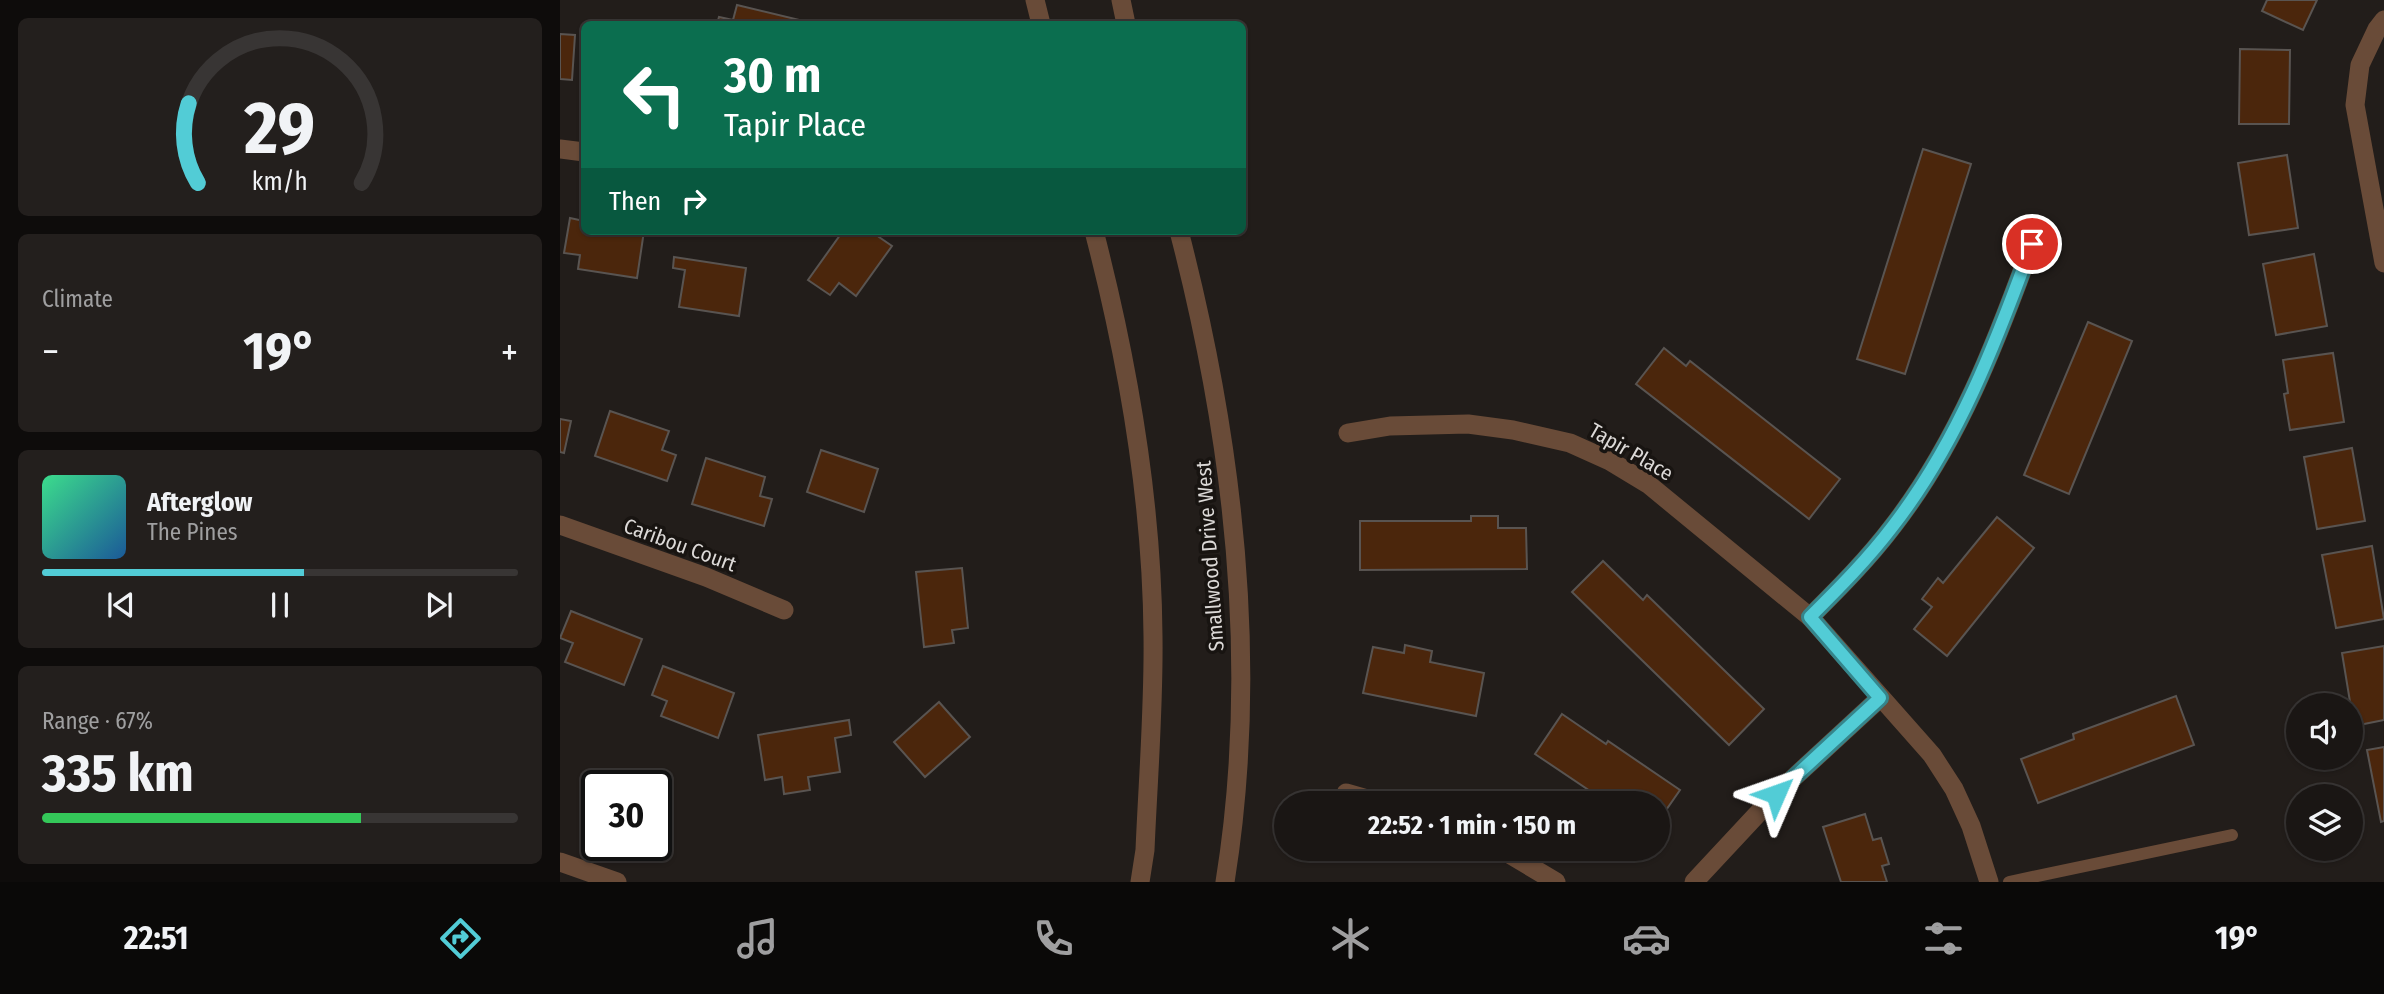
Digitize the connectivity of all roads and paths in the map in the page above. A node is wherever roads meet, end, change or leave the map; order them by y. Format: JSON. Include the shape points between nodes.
{"nodes":[{"id":1,"x":1035,"y":0,"type":"edge"},
{"id":2,"x":1121,"y":0,"type":"edge"},
{"id":3,"x":2384,"y":20,"type":"edge"},
{"id":4,"x":1040,"y":21,"type":"edge"},
{"id":5,"x":1125,"y":21,"type":"edge"},
{"id":6,"x":560,"y":149,"type":"edge"},
{"id":7,"x":581,"y":152,"type":"edge"},
{"id":8,"x":1095,"y":235,"type":"edge"},
{"id":9,"x":1181,"y":235,"type":"edge"},
{"id":10,"x":2032,"y":244,"type":"dead end"},
{"id":11,"x":2384,"y":263,"type":"edge"},
{"id":12,"x":1348,"y":433,"type":"dead end"},
{"id":13,"x":560,"y":526,"type":"edge"},
{"id":14,"x":784,"y":610,"type":"dead end"},
{"id":15,"x":1810,"y":617,"type":"junction"},
{"id":16,"x":1880,"y":698,"type":"junction"},
{"id":17,"x":2232,"y":835,"type":"dead end"},
{"id":18,"x":1521,"y":861,"type":"edge"},
{"id":19,"x":560,"y":862,"type":"edge"},
{"id":20,"x":617,"y":882,"type":"edge"},
{"id":21,"x":1140,"y":882,"type":"edge"},
{"id":22,"x":1225,"y":882,"type":"edge"},
{"id":23,"x":1556,"y":882,"type":"edge"},
{"id":24,"x":1694,"y":882,"type":"edge"},
{"id":25,"x":1989,"y":882,"type":"edge"},
{"id":26,"x":2009,"y":882,"type":"edge"}],
"edges":[{"from":1,"to":4,"type":"street"},
{"from":2,"to":5,"type":"street"},
{"from":3,"to":11,"type":"street","via":[[2360,65],[2356,106]]},
{"from":6,"to":7,"type":"street"},
{"from":8,"to":21,"type":"street","via":[[1134,424],[1147,530],[1153,636]]},
{"from":9,"to":22,"type":"street","name":"Smallwood Drive West","via":[[1219,409],[1236,547],[1239,737],[1235,820]]},
{"from":10,"to":15,"type":"street","via":[[1992,350],[1948,442],[1894,526]]},
{"from":12,"to":15,"type":"street","name":"Tapir Place","via":[[1390,426],[1468,424],[1570,443],[1648,484]]},
{"from":13,"to":14,"type":"street","name":"Caribou Court","via":[[706,577]]},
{"from":15,"to":16,"type":"street","name":"Tapir Place"},
{"from":16,"to":24,"type":"street","via":[[1776,794]]},
{"from":16,"to":25,"type":"street","name":"Tapir Place","via":[[1932,755],[1954,789]]},
{"from":17,"to":26,"type":"lane"},
{"from":18,"to":23,"type":"street"},
{"from":19,"to":20,"type":"street"}]}
